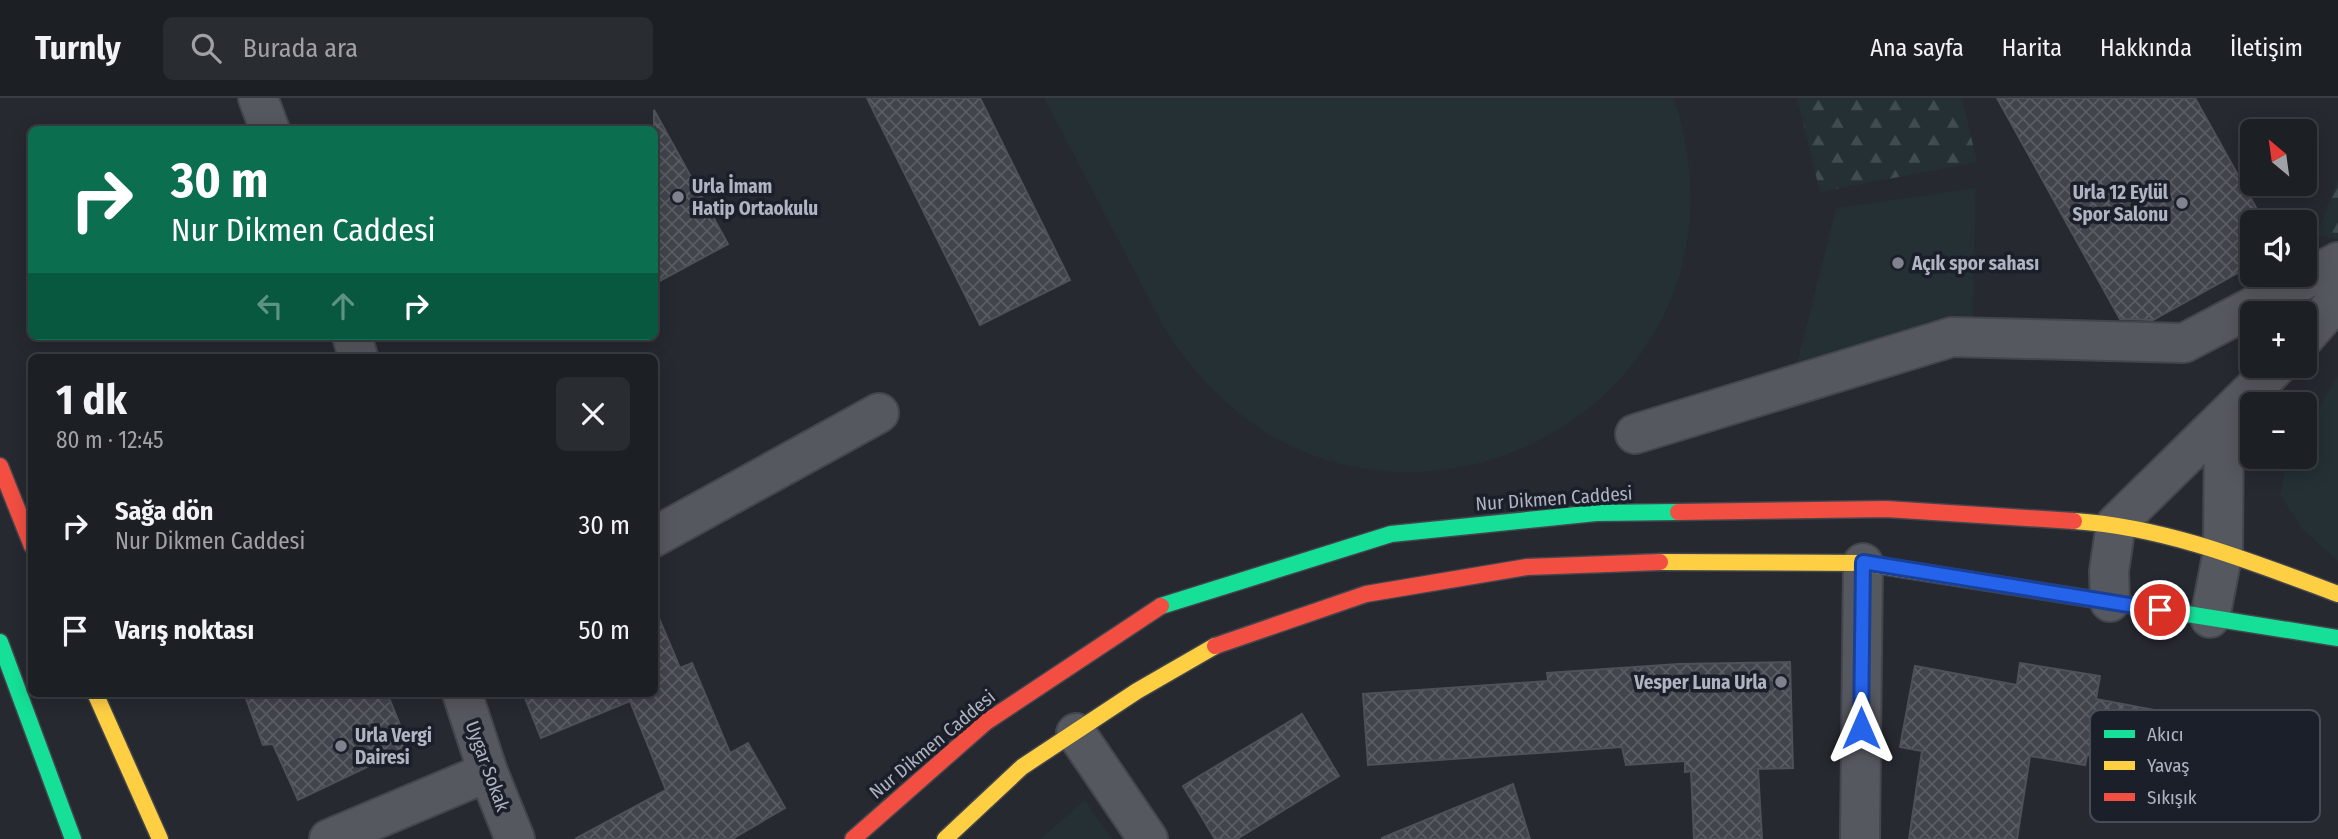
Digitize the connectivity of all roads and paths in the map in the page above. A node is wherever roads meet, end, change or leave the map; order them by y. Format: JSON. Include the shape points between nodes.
{"nodes":[{"id":1,"x":258,"y":98,"type":"edge"},
{"id":2,"x":268,"y":126,"type":"edge"},
{"id":3,"x":2338,"y":262,"type":"edge"},
{"id":4,"x":2338,"y":299,"type":"edge"},
{"id":5,"x":2317,"y":323,"type":"edge"},
{"id":6,"x":2265,"y":378,"type":"edge"},
{"id":7,"x":879,"y":412,"type":"dead end"},
{"id":8,"x":2224,"y":421,"type":"junction"},
{"id":9,"x":1635,"y":435,"type":"dead end"},
{"id":10,"x":0,"y":466,"type":"edge"},
{"id":11,"x":2116,"y":524,"type":"junction"},
{"id":12,"x":658,"y":535,"type":"edge"},
{"id":13,"x":28,"y":536,"type":"edge"},
{"id":14,"x":2223,"y":551,"type":"junction"},
{"id":15,"x":1863,"y":562,"type":"junction"},
{"id":16,"x":2338,"y":594,"type":"edge"},
{"id":17,"x":2110,"y":602,"type":"junction"},
{"id":18,"x":2210,"y":618,"type":"junction"},
{"id":19,"x":2338,"y":638,"type":"edge"},
{"id":20,"x":0,"y":642,"type":"edge"},
{"id":21,"x":97,"y":697,"type":"edge"},
{"id":22,"x":463,"y":697,"type":"edge"},
{"id":23,"x":1076,"y":733,"type":"junction"},
{"id":24,"x":488,"y":772,"type":"junction"},
{"id":25,"x":73,"y":839,"type":"edge"},
{"id":26,"x":160,"y":839,"type":"edge"},
{"id":27,"x":329,"y":839,"type":"edge"},
{"id":28,"x":515,"y":839,"type":"edge"},
{"id":29,"x":853,"y":839,"type":"edge"},
{"id":30,"x":945,"y":839,"type":"edge"},
{"id":31,"x":1148,"y":839,"type":"edge"},
{"id":32,"x":1860,"y":839,"type":"edge"}],
"edges":[{"from":1,"to":2,"type":"street"},
{"from":3,"to":9,"type":"street","via":[[2184,343],[1952,337]]},
{"from":4,"to":5,"type":"street"},
{"from":6,"to":8,"type":"street"},
{"from":7,"to":12,"type":"street"},
{"from":8,"to":11,"type":"street"},
{"from":8,"to":14,"type":"street"},
{"from":10,"to":13,"type":"main road"},
{"from":11,"to":14,"type":"main road","name":"Nur Dikmen Caddesi"},
{"from":11,"to":17,"type":"street"},
{"from":11,"to":29,"type":"main road","name":"Nur Dikmen Caddesi","via":[[1886,509],[1610,513],[1391,534],[1158,607],[986,722]]},
{"from":14,"to":16,"type":"main road","name":"Nur Dikmen Caddesi"},
{"from":14,"to":18,"type":"street"},
{"from":15,"to":17,"type":"main road"},
{"from":15,"to":23,"type":"main road","via":[[1703,560],[1527,566],[1366,594],[1218,645],[1136,691]]},
{"from":15,"to":32,"type":"street"},
{"from":17,"to":18,"type":"main road"},
{"from":18,"to":19,"type":"main road"},
{"from":20,"to":25,"type":"main road"},
{"from":21,"to":26,"type":"main road"},
{"from":22,"to":24,"type":"street","name":"Uygar Sokak"},
{"from":23,"to":30,"type":"main road","via":[[1022,767]]},
{"from":23,"to":31,"type":"street"},
{"from":24,"to":27,"type":"street"},
{"from":24,"to":28,"type":"street","name":"Uygar Sokak"}]}
